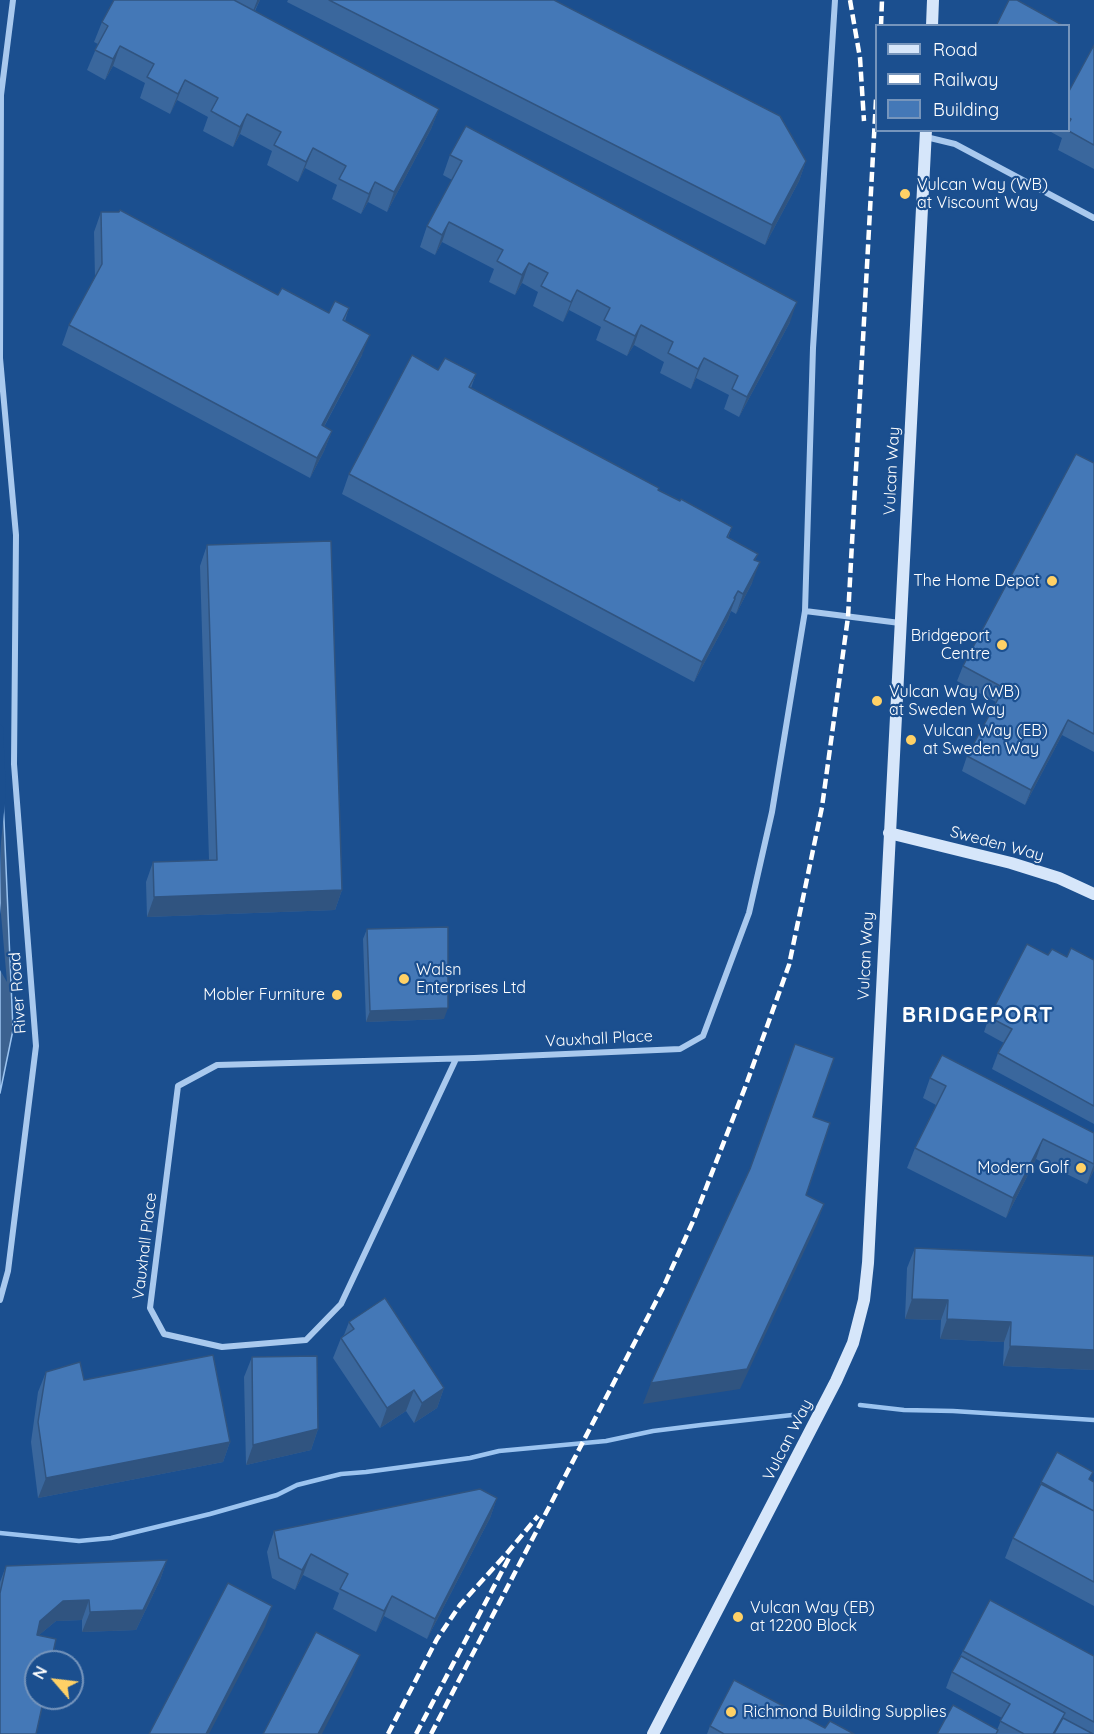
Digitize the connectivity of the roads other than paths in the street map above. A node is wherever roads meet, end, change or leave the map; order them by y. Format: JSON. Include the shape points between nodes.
{"nodes":[{"id":1,"x":13,"y":0,"type":"edge"},
{"id":2,"x":835,"y":0,"type":"edge"},
{"id":3,"x":933,"y":0,"type":"edge"},
{"id":4,"x":932,"y":24,"type":"edge"},
{"id":5,"x":926,"y":134,"type":"edge"},
{"id":6,"x":1094,"y":218,"type":"edge"},
{"id":7,"x":805,"y":611,"type":"junction"},
{"id":8,"x":900,"y":623,"type":"junction"},
{"id":9,"x":889,"y":833,"type":"junction"},
{"id":10,"x":1094,"y":894,"type":"edge"},
{"id":11,"x":456,"y":1059,"type":"junction"},
{"id":12,"x":0,"y":1300,"type":"edge"},
{"id":13,"x":653,"y":1734,"type":"edge"}],
"edges":[{"from":1,"to":12,"type":"street","name":"River Road","via":[[2,95],[0,358],[16,533],[14,764],[36,1046],[8,1271]]},
{"from":2,"to":7,"type":"street","via":[[813,348]]},
{"from":3,"to":4,"type":"street"},
{"from":5,"to":6,"type":"street","via":[[955,144]]},
{"from":5,"to":8,"type":"street","name":"Vulcan Way"},
{"from":7,"to":8,"type":"street"},
{"from":7,"to":11,"type":"street","name":"Vauxhall Place","via":[[772,812],[749,913],[703,1035],[680,1049]]},
{"from":8,"to":9,"type":"street","name":"Vulcan Way"},
{"from":9,"to":10,"type":"street","name":"Sweden Way","via":[[1011,863]]},
{"from":9,"to":13,"type":"street","name":"Vulcan Way","via":[[868,1263],[853,1343]]},
{"from":11,"to":11,"type":"street","name":"Vauxhall Place","via":[[218,1065],[178,1086],[150,1308],[164,1334],[222,1347],[306,1340],[341,1304]]}]}
